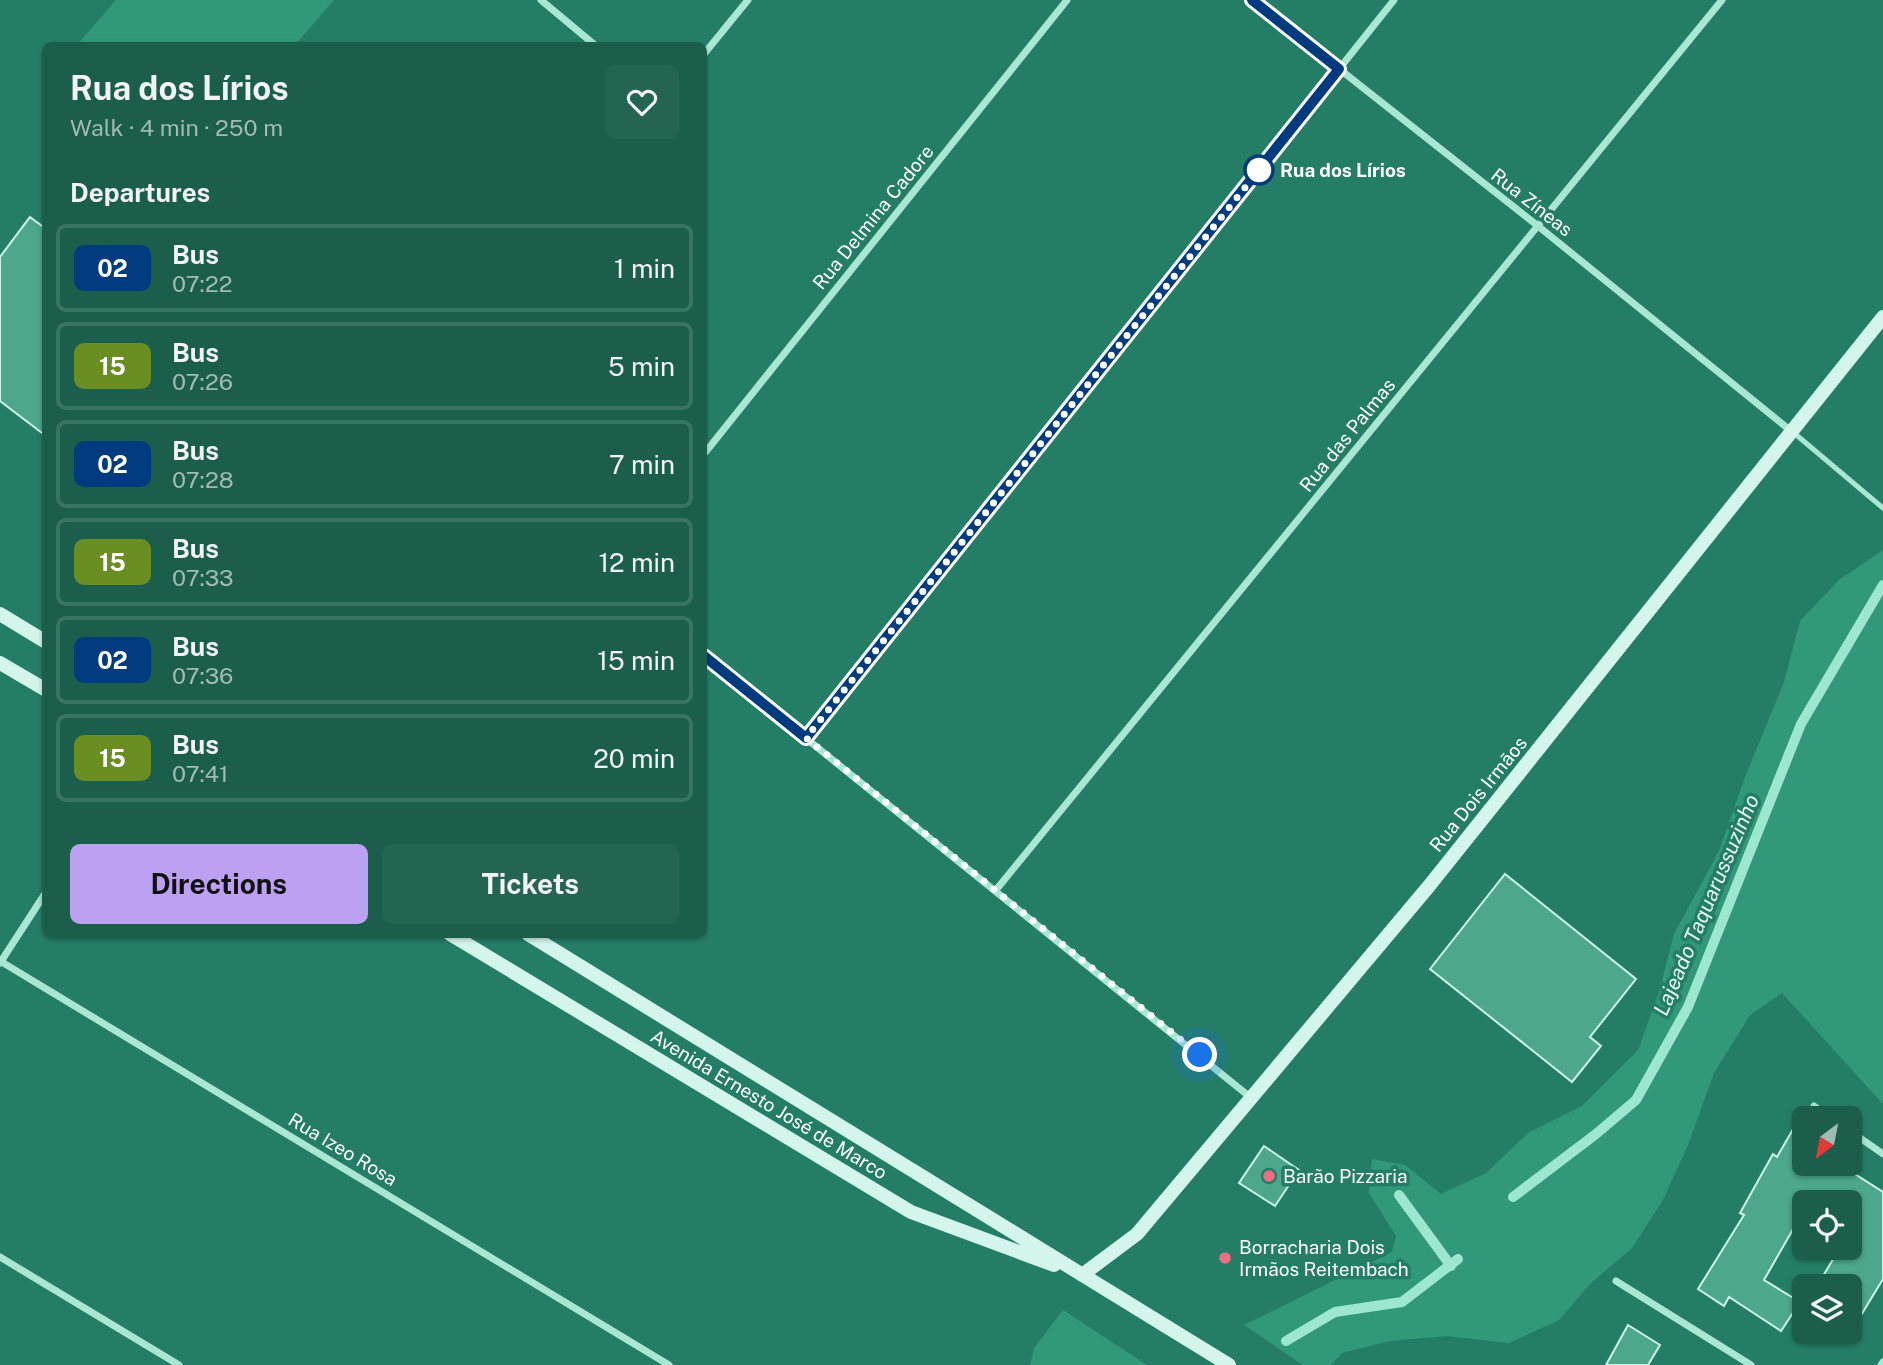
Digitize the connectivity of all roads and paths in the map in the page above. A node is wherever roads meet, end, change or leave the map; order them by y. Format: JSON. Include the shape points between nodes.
{"nodes":[{"id":1,"x":541,"y":0,"type":"edge"},
{"id":2,"x":748,"y":0,"type":"edge"},
{"id":3,"x":1067,"y":0,"type":"edge"},
{"id":4,"x":1252,"y":0,"type":"edge"},
{"id":5,"x":1394,"y":0,"type":"edge"},
{"id":6,"x":1722,"y":0,"type":"edge"},
{"id":7,"x":591,"y":42,"type":"edge"},
{"id":8,"x":707,"y":50,"type":"edge"},
{"id":9,"x":1339,"y":69,"type":"junction"},
{"id":10,"x":1538,"y":226,"type":"junction"},
{"id":11,"x":1883,"y":317,"type":"edge"},
{"id":12,"x":1791,"y":431,"type":"junction"},
{"id":13,"x":707,"y":450,"type":"edge"},
{"id":14,"x":1883,"y":508,"type":"edge"},
{"id":15,"x":0,"y":614,"type":"edge"},
{"id":16,"x":42,"y":640,"type":"edge"},
{"id":17,"x":707,"y":658,"type":"edge"},
{"id":18,"x":0,"y":663,"type":"edge"},
{"id":19,"x":42,"y":688,"type":"edge"},
{"id":20,"x":806,"y":738,"type":"junction"},
{"id":21,"x":996,"y":890,"type":"junction"},
{"id":22,"x":42,"y":898,"type":"edge"},
{"id":23,"x":457,"y":938,"type":"edge"},
{"id":24,"x":534,"y":938,"type":"edge"},
{"id":25,"x":0,"y":962,"type":"edge"},
{"id":26,"x":1250,"y":1097,"type":"junction"},
{"id":27,"x":1862,"y":1139,"type":"edge"},
{"id":28,"x":1883,"y":1154,"type":"edge"},
{"id":29,"x":0,"y":1257,"type":"edge"},
{"id":30,"x":1082,"y":1275,"type":"junction"},
{"id":31,"x":1616,"y":1281,"type":"dead end"},
{"id":32,"x":179,"y":1365,"type":"edge"},
{"id":33,"x":669,"y":1365,"type":"edge"},
{"id":34,"x":1229,"y":1365,"type":"edge"},
{"id":35,"x":1751,"y":1365,"type":"edge"}],
"edges":[{"from":1,"to":7,"type":"street"},
{"from":2,"to":8,"type":"street"},
{"from":3,"to":13,"type":"street","name":"Rua Delmina Cadore"},
{"from":4,"to":9,"type":"street","name":"Rua Zíneas"},
{"from":5,"to":9,"type":"street"},
{"from":6,"to":10,"type":"street","name":"Rua das Palmas"},
{"from":9,"to":10,"type":"street","name":"Rua Zíneas"},
{"from":9,"to":20,"type":"street"},
{"from":10,"to":12,"type":"street","name":"Rua Zíneas"},
{"from":10,"to":21,"type":"street","name":"Rua das Palmas"},
{"from":11,"to":12,"type":"main road","name":"Rua Dois Irmãos"},
{"from":12,"to":14,"type":"lane"},
{"from":12,"to":26,"type":"main road","name":"Rua Dois Irmãos","via":[[1429,886]]},
{"from":15,"to":16,"type":"main road"},
{"from":17,"to":20,"type":"street"},
{"from":18,"to":19,"type":"main road"},
{"from":20,"to":21,"type":"street"},
{"from":21,"to":26,"type":"street"},
{"from":22,"to":25,"type":"street"},
{"from":23,"to":30,"type":"main road","name":"Avenida Ernesto José de Marco","via":[[911,1212]]},
{"from":24,"to":30,"type":"main road","name":"Avenida Ernesto José de Marco"},
{"from":25,"to":33,"type":"street","name":"Rua Izeo Rosa"},
{"from":26,"to":30,"type":"main road","name":"Rua Dois Irmãos","via":[[1137,1234]]},
{"from":27,"to":28,"type":"street"},
{"from":29,"to":32,"type":"street"},
{"from":30,"to":34,"type":"main road","name":"Avenida Ernesto José de Marco"},
{"from":31,"to":35,"type":"street"}]}
